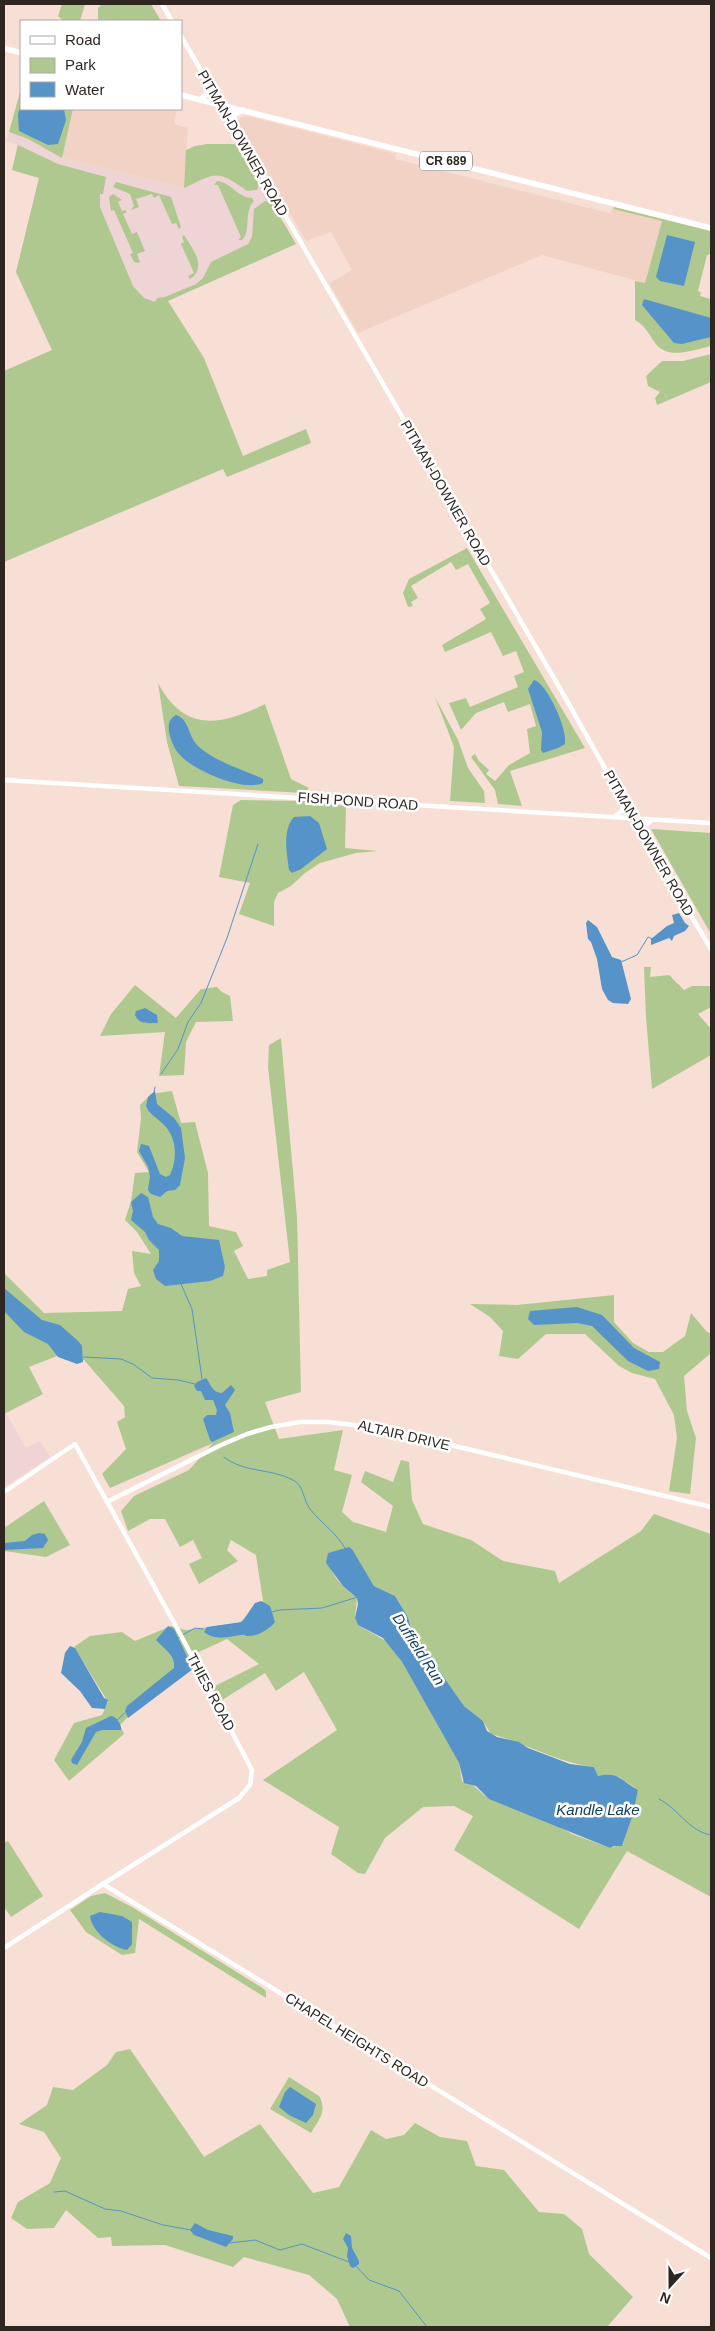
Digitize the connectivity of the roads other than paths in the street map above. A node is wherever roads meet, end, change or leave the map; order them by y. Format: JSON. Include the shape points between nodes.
{"nodes":[{"id":1,"x":162,"y":4,"type":"edge"},
{"id":2,"x":171,"y":20,"type":"edge"},
{"id":3,"x":182,"y":38,"type":"edge"},
{"id":4,"x":4,"y":48,"type":"edge"},
{"id":5,"x":20,"y":53,"type":"edge"},
{"id":6,"x":211,"y":86,"type":"junction"},
{"id":7,"x":182,"y":95,"type":"edge"},
{"id":8,"x":200,"y":100,"type":"junction"},
{"id":9,"x":221,"y":105,"type":"junction"},
{"id":10,"x":243,"y":110,"type":"junction"},
{"id":11,"x":231,"y":123,"type":"junction"},
{"id":12,"x":711,"y":228,"type":"edge"},
{"id":13,"x":4,"y":780,"type":"edge"},
{"id":14,"x":623,"y":800,"type":"junction"},
{"id":15,"x":611,"y":817,"type":"junction"},
{"id":16,"x":633,"y":818,"type":"junction"},
{"id":17,"x":653,"y":820,"type":"junction"},
{"id":18,"x":711,"y":823,"type":"edge"},
{"id":19,"x":644,"y":838,"type":"junction"},
{"id":20,"x":711,"y":950,"type":"edge"},
{"id":21,"x":4,"y":1492,"type":"edge"},
{"id":22,"x":107,"y":1502,"type":"junction"},
{"id":23,"x":711,"y":1507,"type":"edge"},
{"id":24,"x":104,"y":1884,"type":"junction"},
{"id":25,"x":4,"y":1948,"type":"edge"},
{"id":26,"x":711,"y":2258,"type":"edge"}],
"edges":[{"from":1,"to":2,"type":"street"},
{"from":3,"to":6,"type":"street","name":"PITMAN-DOWNER ROAD"},
{"from":4,"to":5,"type":"main road"},
{"from":6,"to":8,"type":"main road"},
{"from":6,"to":9,"type":"street","name":"PITMAN-DOWNER ROAD"},
{"from":7,"to":8,"type":"main road","number":"CR 689"},
{"from":8,"to":9,"type":"main road","number":"CR 689"},
{"from":9,"to":10,"type":"main road","number":"CR 689"},
{"from":9,"to":11,"type":"street","name":"PITMAN-DOWNER ROAD"},
{"from":10,"to":11,"type":"main road","via":[[235,114]]},
{"from":10,"to":12,"type":"main road","number":"CR 689"},
{"from":11,"to":14,"type":"street","name":"PITMAN-DOWNER ROAD"},
{"from":13,"to":15,"type":"street","name":"FISH POND ROAD"},
{"from":14,"to":15,"type":"street","via":[[622,812]]},
{"from":14,"to":16,"type":"street","name":"PITMAN-DOWNER ROAD"},
{"from":15,"to":16,"type":"street","name":"FISH POND ROAD"},
{"from":16,"to":17,"type":"street","name":"FISH POND ROAD"},
{"from":16,"to":19,"type":"street","name":"PITMAN-DOWNER ROAD"},
{"from":17,"to":18,"type":"street","name":"FISH POND ROAD"},
{"from":17,"to":19,"type":"street","via":[[645,826]]},
{"from":19,"to":20,"type":"street","name":"PITMAN-DOWNER ROAD"},
{"from":21,"to":22,"type":"street","name":"THIES ROAD","via":[[75,1444]]},
{"from":22,"to":23,"type":"street","name":"ALTAIR DRIVE","via":[[247,1434],[290,1423],[328,1422],[379,1428]]},
{"from":22,"to":24,"type":"street","name":"THIES ROAD","via":[[252,1774],[250,1785],[239,1798]]},
{"from":24,"to":25,"type":"street"},
{"from":24,"to":26,"type":"street","name":"CHAPEL HEIGHTS ROAD"}]}
